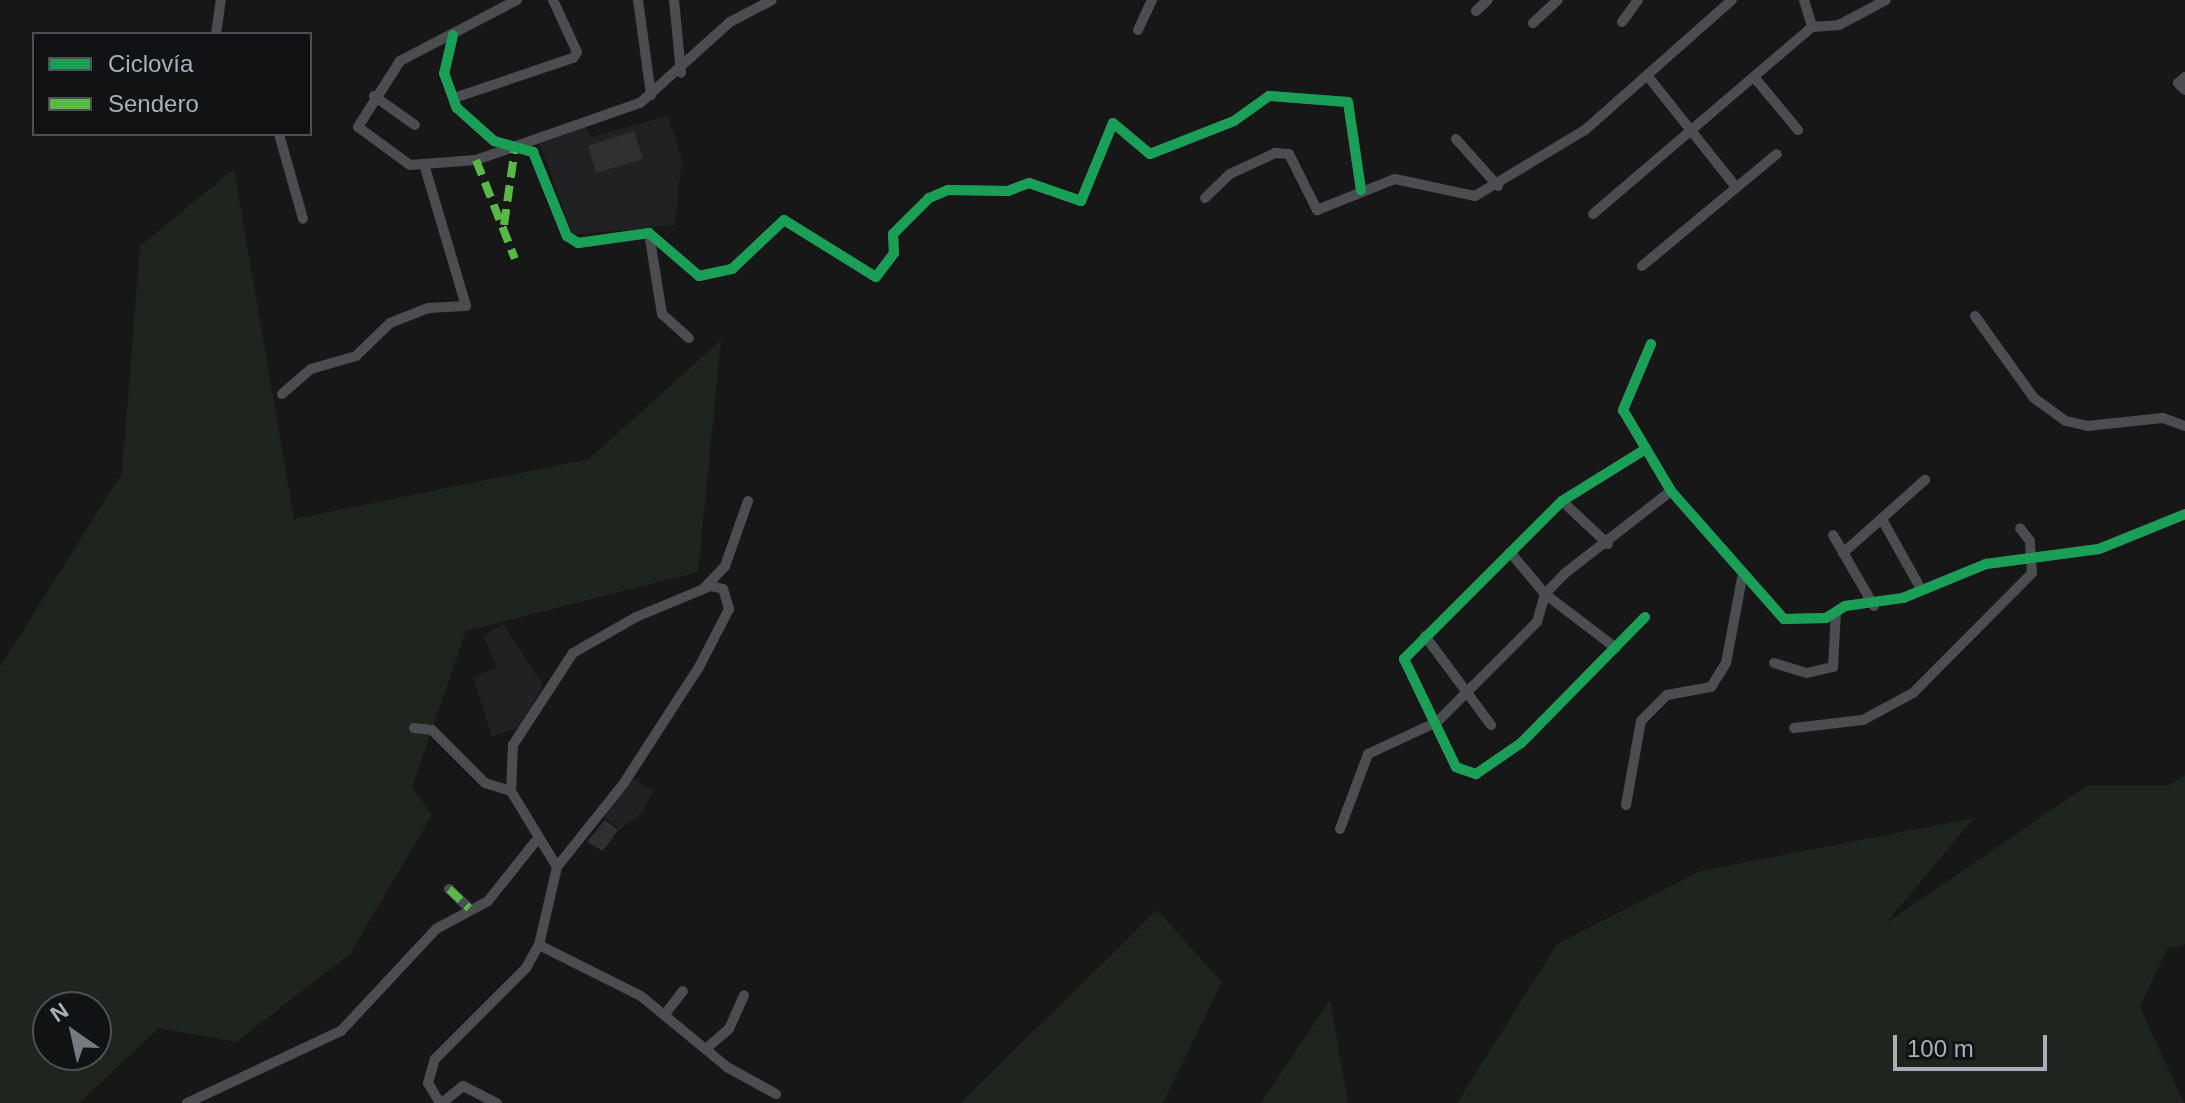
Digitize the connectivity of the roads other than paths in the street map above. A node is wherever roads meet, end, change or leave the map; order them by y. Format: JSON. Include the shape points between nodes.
{"nodes":[{"id":1,"x":221,"y":0,"type":"edge"},
{"id":2,"x":517,"y":0,"type":"edge"},
{"id":3,"x":553,"y":0,"type":"edge"},
{"id":4,"x":638,"y":0,"type":"edge"},
{"id":5,"x":674,"y":0,"type":"edge"},
{"id":6,"x":772,"y":0,"type":"edge"},
{"id":7,"x":1152,"y":0,"type":"edge"},
{"id":8,"x":1488,"y":0,"type":"edge"},
{"id":9,"x":1558,"y":0,"type":"edge"},
{"id":10,"x":1638,"y":0,"type":"edge"},
{"id":11,"x":1732,"y":0,"type":"edge"},
{"id":12,"x":1804,"y":0,"type":"edge"},
{"id":13,"x":1886,"y":0,"type":"edge"},
{"id":14,"x":1476,"y":11,"type":"dead end"},
{"id":15,"x":1622,"y":22,"type":"dead end"},
{"id":16,"x":1533,"y":23,"type":"dead end"},
{"id":17,"x":1812,"y":27,"type":"junction"},
{"id":18,"x":1138,"y":30,"type":"dead end"},
{"id":19,"x":216,"y":32,"type":"edge"},
{"id":20,"x":453,"y":35,"type":"junction"},
{"id":21,"x":681,"y":73,"type":"junction"},
{"id":22,"x":1754,"y":77,"type":"junction"},
{"id":23,"x":2185,"y":77,"type":"edge"},
{"id":24,"x":1650,"y":79,"type":"junction"},
{"id":25,"x":2185,"y":90,"type":"edge"},
{"id":26,"x":651,"y":95,"type":"junction"},
{"id":27,"x":374,"y":96,"type":"junction"},
{"id":28,"x":454,"y":98,"type":"junction"},
{"id":29,"x":415,"y":125,"type":"dead end"},
{"id":30,"x":1798,"y":130,"type":"dead end"},
{"id":31,"x":1692,"y":131,"type":"junction"},
{"id":32,"x":280,"y":136,"type":"edge"},
{"id":33,"x":1456,"y":139,"type":"dead end"},
{"id":34,"x":523,"y":145,"type":"junction"},
{"id":35,"x":1777,"y":154,"type":"dead end"},
{"id":36,"x":425,"y":168,"type":"junction"},
{"id":37,"x":1498,"y":186,"type":"junction"},
{"id":38,"x":1735,"y":186,"type":"junction"},
{"id":39,"x":1361,"y":190,"type":"junction"},
{"id":40,"x":1205,"y":198,"type":"dead end"},
{"id":41,"x":1593,"y":214,"type":"dead end"},
{"id":42,"x":303,"y":219,"type":"dead end"},
{"id":43,"x":649,"y":233,"type":"junction"},
{"id":44,"x":1642,"y":266,"type":"dead end"},
{"id":45,"x":1975,"y":316,"type":"dead end"},
{"id":46,"x":689,"y":338,"type":"dead end"},
{"id":47,"x":1651,"y":344,"type":"dead end"},
{"id":48,"x":282,"y":394,"type":"dead end"},
{"id":49,"x":2185,"y":426,"type":"edge"},
{"id":50,"x":1646,"y":449,"type":"junction"},
{"id":51,"x":1925,"y":480,"type":"dead end"},
{"id":52,"x":1671,"y":491,"type":"junction"},
{"id":53,"x":748,"y":501,"type":"dead end"},
{"id":54,"x":1562,"y":501,"type":"junction"},
{"id":55,"x":2185,"y":514,"type":"edge"},
{"id":56,"x":1883,"y":521,"type":"junction"},
{"id":57,"x":2020,"y":528,"type":"dead end"},
{"id":58,"x":1833,"y":535,"type":"dead end"},
{"id":59,"x":1608,"y":544,"type":"junction"},
{"id":60,"x":1510,"y":552,"type":"junction"},
{"id":61,"x":1843,"y":553,"type":"junction"},
{"id":62,"x":2033,"y":560,"type":"junction"},
{"id":63,"x":1742,"y":578,"type":"junction"},
{"id":64,"x":702,"y":589,"type":"junction"},
{"id":65,"x":1921,"y":589,"type":"junction"},
{"id":66,"x":1545,"y":594,"type":"junction"},
{"id":67,"x":1874,"y":606,"type":"junction"},
{"id":68,"x":1836,"y":612,"type":"junction"},
{"id":69,"x":1645,"y":617,"type":"dead end"},
{"id":70,"x":1425,"y":636,"type":"junction"},
{"id":71,"x":1616,"y":648,"type":"junction"},
{"id":72,"x":1774,"y":663,"type":"dead end"},
{"id":73,"x":1466,"y":692,"type":"junction"},
{"id":74,"x":1437,"y":722,"type":"junction"},
{"id":75,"x":1491,"y":725,"type":"dead end"},
{"id":76,"x":414,"y":728,"type":"dead end"},
{"id":77,"x":1794,"y":728,"type":"dead end"},
{"id":78,"x":511,"y":791,"type":"junction"},
{"id":79,"x":1626,"y":805,"type":"dead end"},
{"id":80,"x":1340,"y":829,"type":"dead end"},
{"id":81,"x":535,"y":842,"type":"junction"},
{"id":82,"x":557,"y":867,"type":"junction"},
{"id":83,"x":449,"y":889,"type":"dead end"},
{"id":84,"x":469,"y":908,"type":"junction"},
{"id":85,"x":539,"y":945,"type":"junction"},
{"id":86,"x":683,"y":991,"type":"dead end"},
{"id":87,"x":744,"y":995,"type":"dead end"},
{"id":88,"x":665,"y":1014,"type":"junction"},
{"id":89,"x":708,"y":1047,"type":"junction"},
{"id":90,"x":776,"y":1094,"type":"dead end"},
{"id":91,"x":187,"y":1103,"type":"edge"},
{"id":92,"x":441,"y":1103,"type":"edge"},
{"id":93,"x":497,"y":1103,"type":"edge"}],
"edges":[{"from":1,"to":19,"type":"street"},
{"from":2,"to":20,"type":"street"},
{"from":3,"to":28,"type":"street","via":[[577,52],[573,58]]},
{"from":4,"to":26,"type":"street"},
{"from":5,"to":21,"type":"street"},
{"from":6,"to":21,"type":"street","via":[[730,22]]},
{"from":7,"to":18,"type":"street"},
{"from":8,"to":14,"type":"street"},
{"from":9,"to":16,"type":"street"},
{"from":10,"to":15,"type":"street"},
{"from":11,"to":24,"type":"street"},
{"from":12,"to":17,"type":"street"},
{"from":13,"to":17,"type":"street","via":[[1839,25]]},
{"from":17,"to":22,"type":"street"},
{"from":20,"to":27,"type":"street","via":[[396,60]]},
{"from":20,"to":28,"type":"street","via":[[444,73]]},
{"from":21,"to":26,"type":"street"},
{"from":22,"to":30,"type":"street"},
{"from":22,"to":31,"type":"street"},
{"from":23,"to":25,"type":"street","via":[[2178,83]]},
{"from":24,"to":31,"type":"street"},
{"from":24,"to":37,"type":"street"},
{"from":26,"to":34,"type":"street"},
{"from":27,"to":29,"type":"street"},
{"from":27,"to":36,"type":"street","via":[[358,127]]},
{"from":28,"to":34,"type":"street","via":[[477,130]]},
{"from":31,"to":38,"type":"street"},
{"from":31,"to":41,"type":"street"},
{"from":32,"to":42,"type":"street"},
{"from":33,"to":37,"type":"street"},
{"from":34,"to":36,"type":"street"},
{"from":34,"to":43,"type":"street","via":[[533,152],[567,236],[578,243]]},
{"from":35,"to":38,"type":"street"},
{"from":36,"to":48,"type":"street","via":[[466,306],[428,308],[390,323],[356,356],[311,369]]},
{"from":37,"to":39,"type":"street","via":[[1464,196],[1395,179]]},
{"from":38,"to":44,"type":"street"},
{"from":39,"to":40,"type":"street","via":[[1317,210],[1289,154],[1275,153],[1230,174]]},
{"from":39,"to":43,"type":"street","via":[[1348,102],[1269,96],[1234,121],[1160,152],[1141,151],[1127,128],[1113,123],[1081,201],[1029,183],[938,194],[893,234],[894,253],[876,277],[790,220],[777,223],[732,269],[704,276]]},
{"from":43,"to":46,"type":"street","via":[[662,314]]},
{"from":45,"to":49,"type":"street","via":[[2034,398],[2066,421],[2087,426],[2163,418]]},
{"from":47,"to":50,"type":"street","via":[[1622,404]]},
{"from":50,"to":52,"type":"street"},
{"from":50,"to":54,"type":"street"},
{"from":51,"to":56,"type":"street"},
{"from":52,"to":59,"type":"street"},
{"from":52,"to":63,"type":"street"},
{"from":53,"to":64,"type":"street","via":[[725,566]]},
{"from":54,"to":59,"type":"street"},
{"from":54,"to":60,"type":"street"},
{"from":55,"to":62,"type":"street","via":[[2127,540]]},
{"from":56,"to":61,"type":"street"},
{"from":56,"to":65,"type":"street"},
{"from":57,"to":62,"type":"street"},
{"from":58,"to":61,"type":"street"},
{"from":59,"to":66,"type":"street"},
{"from":60,"to":66,"type":"street"},
{"from":60,"to":70,"type":"street"},
{"from":61,"to":67,"type":"street"},
{"from":62,"to":65,"type":"street","via":[[1956,572]]},
{"from":62,"to":77,"type":"street","via":[[2032,573],[1976,634],[1890,710]]},
{"from":63,"to":68,"type":"street","via":[[1770,610],[1797,621]]},
{"from":63,"to":79,"type":"street","via":[[1726,663],[1711,687],[1667,695],[1641,721]]},
{"from":64,"to":78,"type":"street","via":[[573,653],[513,745]]},
{"from":64,"to":82,"type":"street","via":[[711,586],[730,596],[699,667],[624,783]]},
{"from":65,"to":67,"type":"street"},
{"from":66,"to":71,"type":"street"},
{"from":66,"to":73,"type":"street","via":[[1537,622]]},
{"from":67,"to":68,"type":"street"},
{"from":68,"to":72,"type":"street","via":[[1833,667],[1807,673]]},
{"from":69,"to":71,"type":"street"},
{"from":70,"to":73,"type":"street"},
{"from":70,"to":74,"type":"street","via":[[1404,659]]},
{"from":71,"to":74,"type":"street","via":[[1521,743],[1466,774]]},
{"from":73,"to":74,"type":"street"},
{"from":73,"to":75,"type":"street"},
{"from":74,"to":80,"type":"street","via":[[1368,754]]},
{"from":76,"to":78,"type":"street","via":[[432,730],[485,783]]},
{"from":78,"to":81,"type":"street"},
{"from":81,"to":82,"type":"street"},
{"from":81,"to":84,"type":"street","via":[[488,901]]},
{"from":82,"to":85,"type":"street"},
{"from":83,"to":84,"type":"street"},
{"from":84,"to":91,"type":"street","via":[[436,929],[341,1031]]},
{"from":85,"to":88,"type":"street"},
{"from":85,"to":92,"type":"street","via":[[513,983],[435,1059],[428,1083]]},
{"from":86,"to":88,"type":"street"},
{"from":87,"to":89,"type":"street","via":[[729,1029]]},
{"from":88,"to":89,"type":"street"},
{"from":89,"to":90,"type":"street","via":[[727,1067]]},
{"from":92,"to":93,"type":"street","via":[[463,1086]]}]}
